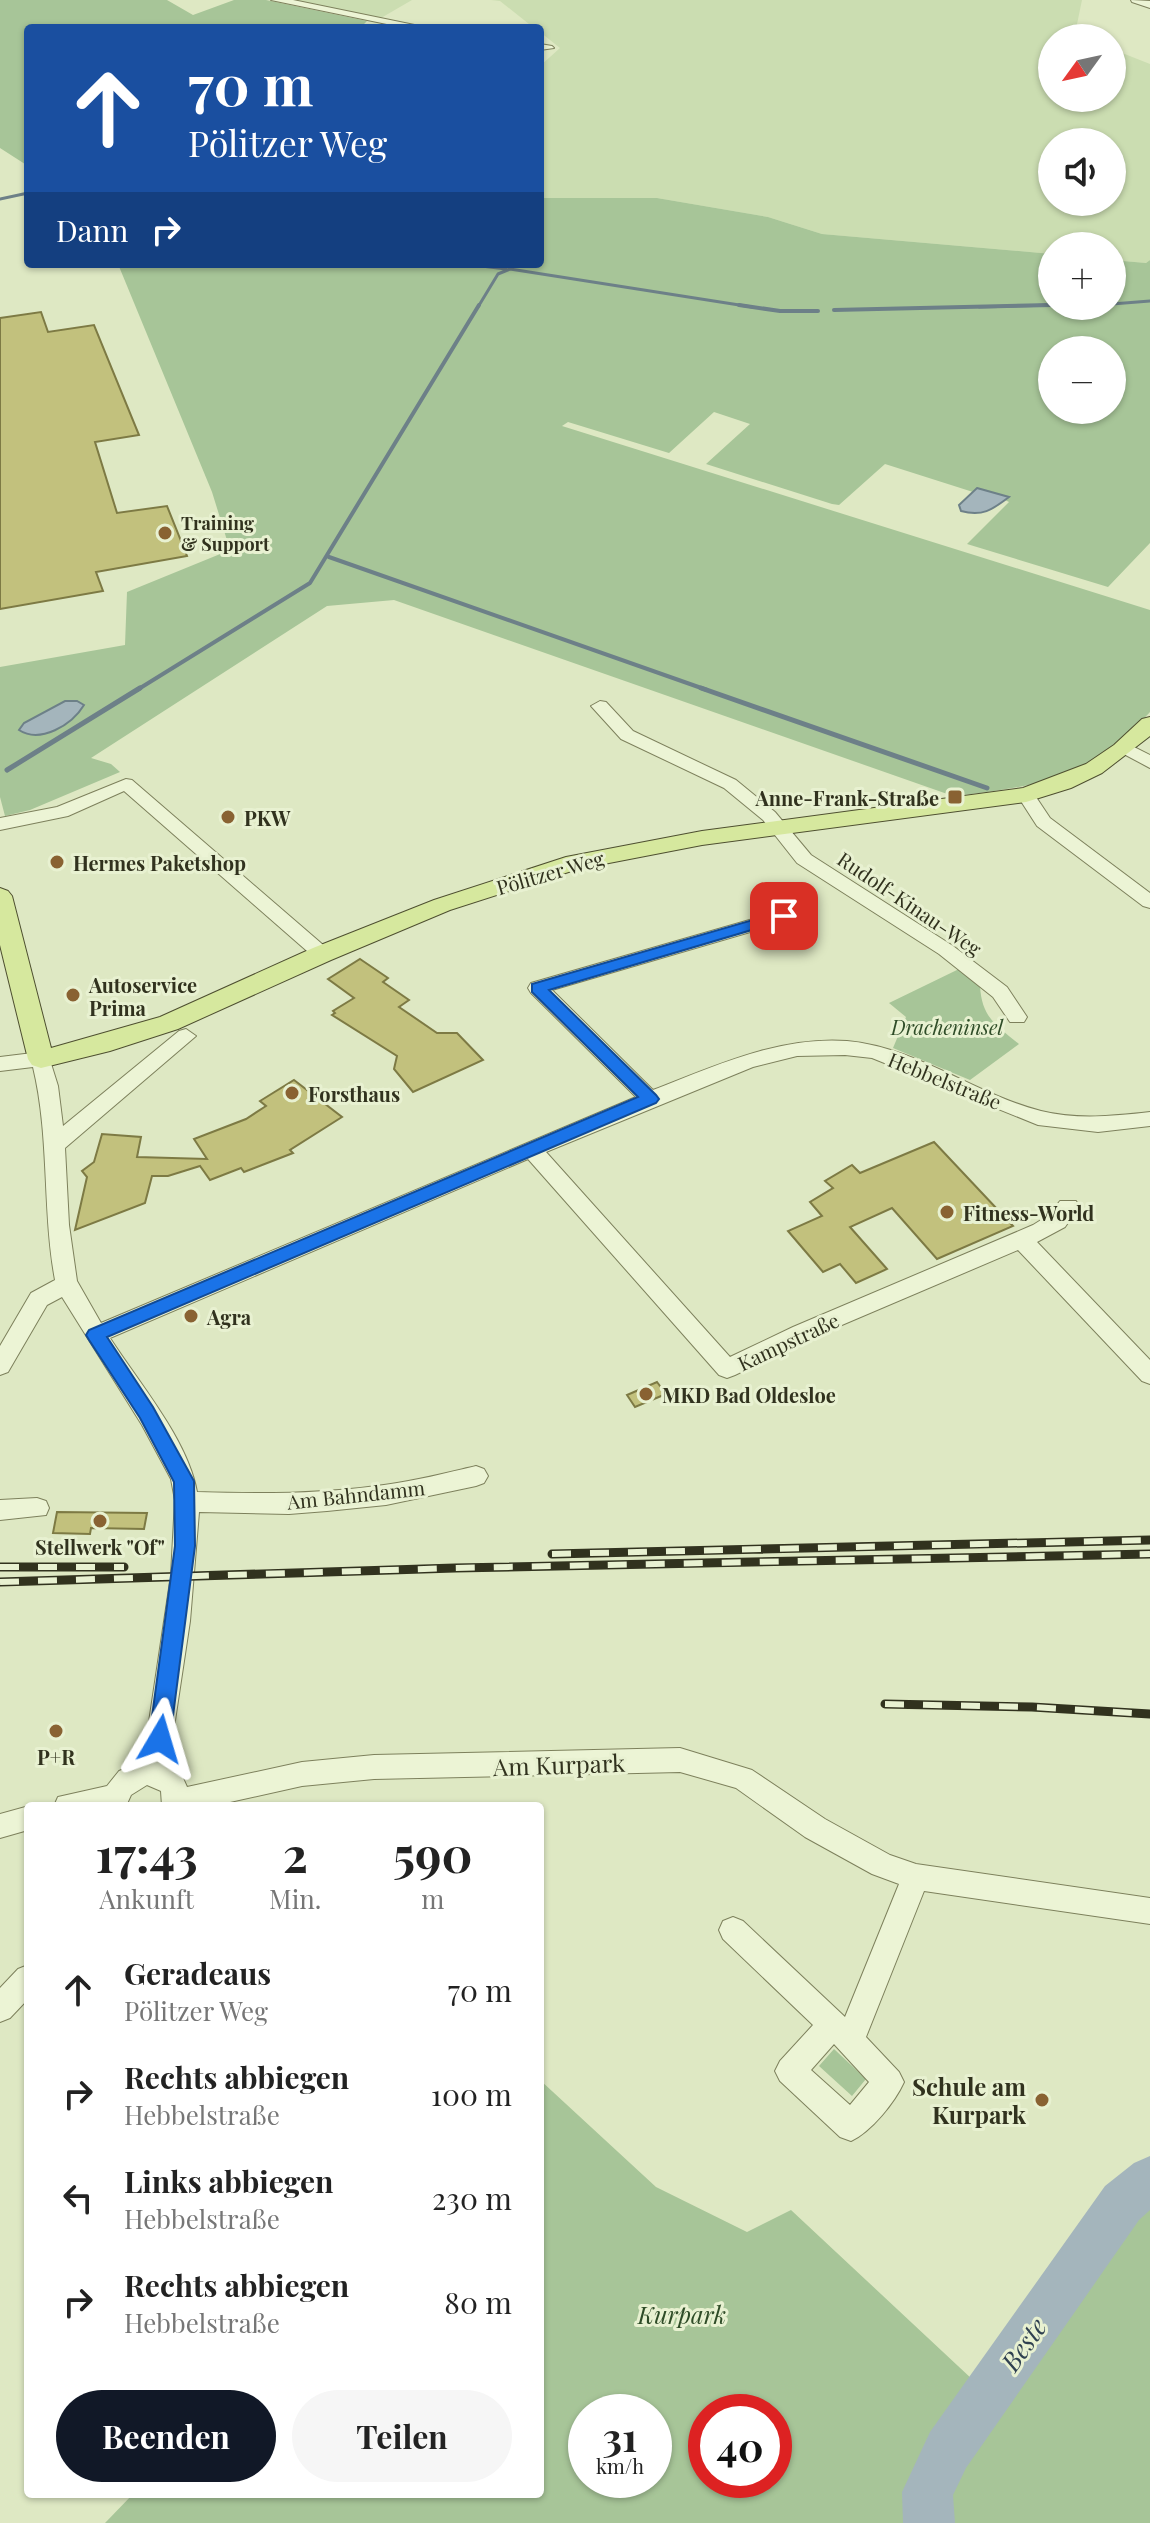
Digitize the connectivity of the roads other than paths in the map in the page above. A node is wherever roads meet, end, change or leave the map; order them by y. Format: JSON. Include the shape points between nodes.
{"nodes":[{"id":1,"x":276,"y":0,"type":"edge"},
{"id":2,"x":1136,"y":0,"type":"edge"},
{"id":3,"x":1150,"y":5,"type":"edge"},
{"id":4,"x":402,"y":24,"type":"edge"},
{"id":5,"x":600,"y":706,"type":"dead end"},
{"id":6,"x":1150,"y":724,"type":"edge"},
{"id":7,"x":1126,"y":748,"type":"junction"},
{"id":8,"x":1150,"y":763,"type":"edge"},
{"id":9,"x":1026,"y":795,"type":"junction"},
{"id":10,"x":0,"y":824,"type":"edge"},
{"id":11,"x":777,"y":828,"type":"junction"},
{"id":12,"x":0,"y":896,"type":"edge"},
{"id":13,"x":1150,"y":902,"type":"edge"},
{"id":14,"x":784,"y":916,"type":"dead end"},
{"id":15,"x":322,"y":954,"type":"junction"},
{"id":16,"x":1017,"y":1017,"type":"dead end"},
{"id":17,"x":186,"y":1036,"type":"dead end"},
{"id":18,"x":41,"y":1059,"type":"junction"},
{"id":19,"x":0,"y":1064,"type":"edge"},
{"id":20,"x":650,"y":1099,"type":"junction"},
{"id":21,"x":1150,"y":1119,"type":"edge"},
{"id":22,"x":57,"y":1143,"type":"junction"},
{"id":23,"x":532,"y":1150,"type":"junction"},
{"id":24,"x":1068,"y":1207,"type":"dead end"},
{"id":25,"x":1021,"y":1239,"type":"junction"},
{"id":26,"x":67,"y":1284,"type":"junction"},
{"id":27,"x":96,"y":1335,"type":"junction"},
{"id":28,"x":0,"y":1366,"type":"edge"},
{"id":29,"x":1150,"y":1375,"type":"edge"},
{"id":30,"x":476,"y":1476,"type":"dead end"},
{"id":31,"x":187,"y":1502,"type":"junction"},
{"id":32,"x":37,"y":1508,"type":"dead end"},
{"id":33,"x":0,"y":1510,"type":"edge"},
{"id":34,"x":154,"y":1773,"type":"junction"},
{"id":35,"x":83,"y":1802,"type":"edge"},
{"id":36,"x":114,"y":1802,"type":"edge"},
{"id":37,"x":176,"y":1802,"type":"edge"},
{"id":38,"x":184,"y":1802,"type":"edge"},
{"id":39,"x":24,"y":1819,"type":"edge"},
{"id":40,"x":0,"y":1826,"type":"edge"},
{"id":41,"x":916,"y":1877,"type":"junction"},
{"id":42,"x":1150,"y":1911,"type":"edge"},
{"id":43,"x":733,"y":1930,"type":"dead end"},
{"id":44,"x":24,"y":1983,"type":"edge"},
{"id":45,"x":0,"y":2008,"type":"edge"}],
"edges":[{"from":1,"to":4,"type":"street"},
{"from":2,"to":3,"type":"street"},
{"from":5,"to":11,"type":"street","name":"Rudolf-Kinau-Weg","via":[[627,735],[730,784]]},
{"from":6,"to":7,"type":"main road","name":"Pölitzer Weg"},
{"from":7,"to":8,"type":"street"},
{"from":7,"to":9,"type":"main road","name":"Pölitzer Weg","via":[[1068,783]]},
{"from":9,"to":11,"type":"main road","name":"Pölitzer Weg"},
{"from":9,"to":13,"type":"street","via":[[1043,822]]},
{"from":10,"to":15,"type":"street","via":[[62,812],[126,784]]},
{"from":11,"to":15,"type":"main road","name":"Pölitzer Weg","via":[[574,862],[457,900]]},
{"from":11,"to":16,"type":"street","name":"Rudolf-Kinau-Weg","via":[[804,859],[892,913],[1000,992]]},
{"from":12,"to":18,"type":"main road"},
{"from":14,"to":20,"type":"street","via":[[538,988]]},
{"from":15,"to":18,"type":"main road","name":"Pölitzer Weg","via":[[169,1023]]},
{"from":17,"to":22,"type":"street"},
{"from":18,"to":19,"type":"street"},
{"from":18,"to":22,"type":"street"},
{"from":20,"to":21,"type":"street","name":"Hebbelstraße","via":[[747,1062],[797,1049],[845,1048],[904,1061],[1038,1118],[1098,1125]]},
{"from":20,"to":23,"type":"street","name":"Hebbelstraße"},
{"from":22,"to":26,"type":"street","via":[[55,1210]]},
{"from":23,"to":25,"type":"street","name":"Kampstraße","via":[[727,1369]]},
{"from":23,"to":27,"type":"street","name":"Hebbelstraße"},
{"from":24,"to":25,"type":"street","name":"Kampstraße","via":[[1057,1221]]},
{"from":25,"to":29,"type":"street"},
{"from":26,"to":27,"type":"street"},
{"from":26,"to":28,"type":"street","via":[[39,1299]]},
{"from":27,"to":31,"type":"street","via":[[147,1412],[184,1481]]},
{"from":30,"to":31,"type":"street","name":"Am Bahndamm","via":[[327,1501]]},
{"from":31,"to":34,"type":"street"},
{"from":32,"to":33,"type":"street"},
{"from":34,"to":36,"type":"street","via":[[125,1782]]},
{"from":34,"to":37,"type":"street","via":[[174,1786]]},
{"from":35,"to":36,"type":"street"},
{"from":38,"to":41,"type":"street","name":"Am Kurpark","via":[[302,1774],[360,1768],[680,1760],[743,1778],[815,1828],[882,1865]]},
{"from":39,"to":40,"type":"street"},
{"from":41,"to":42,"type":"street","name":"Am Kurpark"},
{"from":41,"to":43,"type":"street","via":[[841,2032]]},
{"from":44,"to":45,"type":"street"}]}
